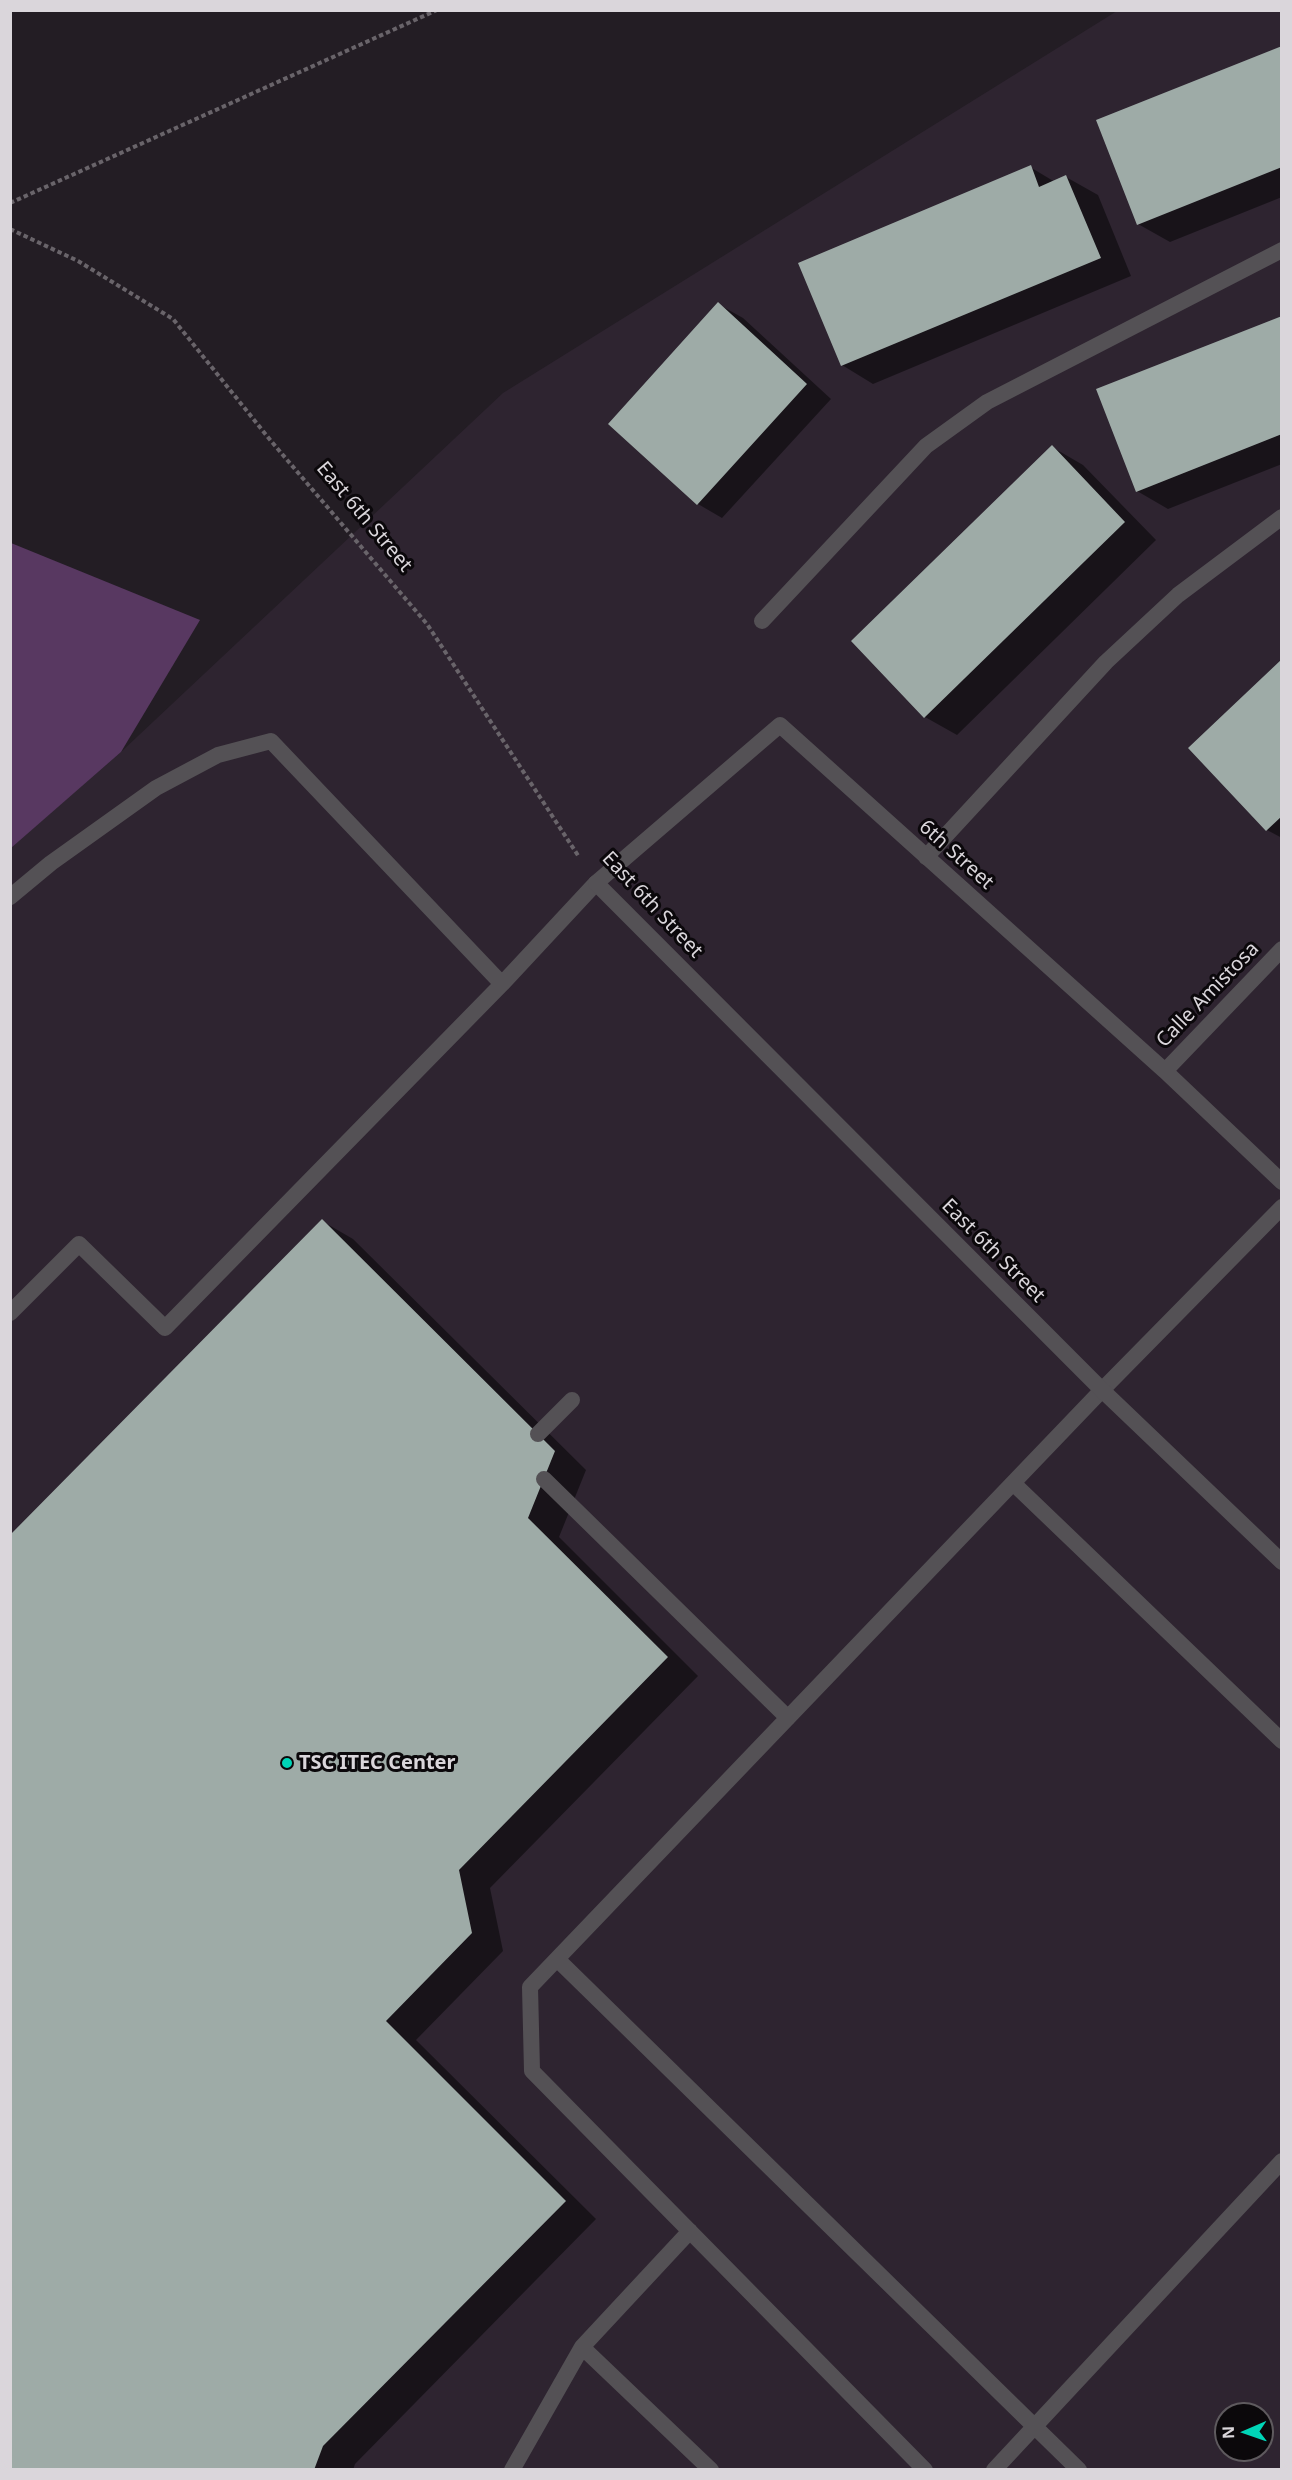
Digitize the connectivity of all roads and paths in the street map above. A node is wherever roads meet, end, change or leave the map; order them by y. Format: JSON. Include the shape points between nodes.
{"nodes":[{"id":1,"x":437,"y":10,"type":"edge"},
{"id":2,"x":10,"y":203,"type":"edge"},
{"id":3,"x":10,"y":229,"type":"edge"},
{"id":4,"x":1281,"y":250,"type":"edge"},
{"id":5,"x":1281,"y":517,"type":"edge"},
{"id":6,"x":762,"y":621,"type":"dead end"},
{"id":7,"x":926,"y":857,"type":"junction"},
{"id":8,"x":596,"y":883,"type":"junction"},
{"id":9,"x":10,"y":897,"type":"edge"},
{"id":10,"x":1281,"y":949,"type":"edge"},
{"id":11,"x":502,"y":984,"type":"junction"},
{"id":12,"x":1165,"y":1071,"type":"junction"},
{"id":13,"x":1281,"y":1182,"type":"edge"},
{"id":14,"x":1281,"y":1207,"type":"edge"},
{"id":15,"x":10,"y":1313,"type":"edge"},
{"id":16,"x":1102,"y":1390,"type":"junction"},
{"id":17,"x":572,"y":1400,"type":"dead end"},
{"id":18,"x":538,"y":1434,"type":"dead end"},
{"id":19,"x":544,"y":1479,"type":"dead end"},
{"id":20,"x":1013,"y":1483,"type":"junction"},
{"id":21,"x":1281,"y":1562,"type":"edge"},
{"id":22,"x":788,"y":1718,"type":"junction"},
{"id":23,"x":1281,"y":1741,"type":"edge"},
{"id":24,"x":557,"y":1959,"type":"junction"},
{"id":25,"x":1281,"y":2162,"type":"edge"},
{"id":26,"x":690,"y":2231,"type":"junction"},
{"id":27,"x":582,"y":2347,"type":"junction"},
{"id":28,"x":1034,"y":2427,"type":"junction"},
{"id":29,"x":512,"y":2469,"type":"edge"},
{"id":30,"x":711,"y":2469,"type":"edge"},
{"id":31,"x":925,"y":2469,"type":"edge"},
{"id":32,"x":994,"y":2469,"type":"edge"},
{"id":33,"x":1079,"y":2469,"type":"edge"}],
"edges":[{"from":1,"to":2,"type":"path"},
{"from":3,"to":8,"type":"path","name":"East 6th Street","via":[[78,261],[173,319],[427,624]]},
{"from":4,"to":6,"type":"street","via":[[969,414],[926,446]]},
{"from":5,"to":7,"type":"street","via":[[1178,595],[1106,662]]},
{"from":7,"to":8,"type":"street","name":"6th Street","via":[[780,725]]},
{"from":7,"to":12,"type":"street","name":"6th Street"},
{"from":8,"to":11,"type":"street"},
{"from":8,"to":16,"type":"street","name":"East 6th Street"},
{"from":9,"to":11,"type":"street","via":[[156,788],[218,755],[271,741]]},
{"from":10,"to":12,"type":"street","name":"Calle Amistosa"},
{"from":11,"to":15,"type":"street","via":[[165,1328],[79,1244]]},
{"from":12,"to":13,"type":"street","name":"6th Street"},
{"from":14,"to":16,"type":"street"},
{"from":16,"to":20,"type":"street"},
{"from":16,"to":21,"type":"street","name":"East 6th Street"},
{"from":17,"to":18,"type":"street"},
{"from":19,"to":22,"type":"street"},
{"from":20,"to":22,"type":"street"},
{"from":20,"to":23,"type":"street"},
{"from":22,"to":24,"type":"street"},
{"from":24,"to":26,"type":"street","via":[[530,1987],[532,2071]]},
{"from":24,"to":28,"type":"street"},
{"from":25,"to":28,"type":"street"},
{"from":26,"to":27,"type":"street"},
{"from":26,"to":31,"type":"street"},
{"from":27,"to":29,"type":"street"},
{"from":27,"to":30,"type":"street"},
{"from":28,"to":32,"type":"street"},
{"from":28,"to":33,"type":"street"}]}
